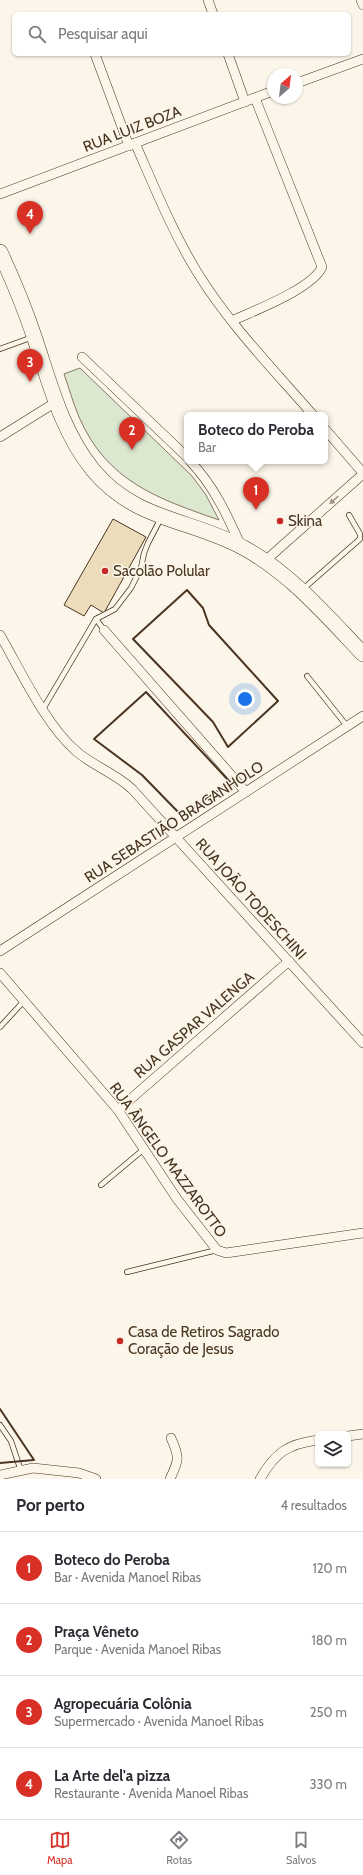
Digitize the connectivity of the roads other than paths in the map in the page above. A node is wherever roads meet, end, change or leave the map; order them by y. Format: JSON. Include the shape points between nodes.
{"nodes":[{"id":1,"x":208,"y":0,"type":"edge"},
{"id":2,"x":361,"y":0,"type":"edge"},
{"id":3,"x":363,"y":5,"type":"edge"},
{"id":4,"x":212,"y":12,"type":"edge"},
{"id":5,"x":96,"y":56,"type":"edge"},
{"id":6,"x":229,"y":56,"type":"edge"},
{"id":7,"x":363,"y":59,"type":"edge"},
{"id":8,"x":303,"y":81,"type":"edge"},
{"id":9,"x":267,"y":93,"type":"edge"},
{"id":10,"x":255,"y":98,"type":"junction"},
{"id":11,"x":245,"y":102,"type":"junction"},
{"id":12,"x":132,"y":144,"type":"junction"},
{"id":13,"x":0,"y":194,"type":"edge"},
{"id":14,"x":0,"y":252,"type":"edge"},
{"id":15,"x":232,"y":321,"type":"junction"},
{"id":16,"x":34,"y":337,"type":"junction"},
{"id":17,"x":0,"y":349,"type":"edge"},
{"id":18,"x":82,"y":358,"type":"dead end"},
{"id":19,"x":56,"y":402,"type":"junction"},
{"id":20,"x":310,"y":412,"type":"edge"},
{"id":21,"x":328,"y":432,"type":"edge"},
{"id":22,"x":0,"y":436,"type":"edge"},
{"id":23,"x":184,"y":455,"type":"edge"},
{"id":24,"x":192,"y":464,"type":"edge"},
{"id":25,"x":363,"y":473,"type":"edge"},
{"id":26,"x":349,"y":515,"type":"dead end"},
{"id":27,"x":161,"y":517,"type":"junction"},
{"id":28,"x":242,"y":547,"type":"junction"},
{"id":29,"x":265,"y":561,"type":"junction"},
{"id":30,"x":302,"y":590,"type":"junction"},
{"id":31,"x":96,"y":619,"type":"junction"},
{"id":32,"x":104,"y":630,"type":"joint"},
{"id":33,"x":0,"y":635,"type":"edge"},
{"id":34,"x":363,"y":654,"type":"edge"},
{"id":35,"x":307,"y":676,"type":"dead end"},
{"id":36,"x":43,"y":709,"type":"junction"},
{"id":37,"x":363,"y":716,"type":"edge"},
{"id":38,"x":348,"y":726,"type":"junction"},
{"id":39,"x":246,"y":792,"type":"junction"},
{"id":40,"x":176,"y":837,"type":"junction"},
{"id":41,"x":0,"y":951,"type":"edge"},
{"id":42,"x":289,"y":961,"type":"junction"},
{"id":43,"x":0,"y":973,"type":"edge"},
{"id":44,"x":24,"y":1001,"type":"junction"},
{"id":45,"x":0,"y":1027,"type":"edge"},
{"id":46,"x":363,"y":1042,"type":"edge"},
{"id":47,"x":118,"y":1110,"type":"junction"},
{"id":48,"x":144,"y":1150,"type":"junction"},
{"id":49,"x":101,"y":1185,"type":"dead end"},
{"id":50,"x":363,"y":1233,"type":"edge"},
{"id":51,"x":217,"y":1250,"type":"junction"},
{"id":52,"x":127,"y":1272,"type":"dead end"},
{"id":53,"x":0,"y":1425,"type":"edge"},
{"id":54,"x":363,"y":1434,"type":"edge"},
{"id":55,"x":351,"y":1436,"type":"edge"},
{"id":56,"x":171,"y":1438,"type":"dead end"},
{"id":57,"x":315,"y":1441,"type":"edge"},
{"id":58,"x":20,"y":1471,"type":"junction"},
{"id":59,"x":0,"y":1475,"type":"edge"},
{"id":60,"x":96,"y":1479,"type":"edge"},
{"id":61,"x":170,"y":1479,"type":"edge"},
{"id":62,"x":260,"y":1479,"type":"edge"}],
"edges":[{"from":1,"to":4,"type":"street"},
{"from":2,"to":3,"type":"street"},
{"from":5,"to":12,"type":"street"},
{"from":6,"to":11,"type":"street"},
{"from":7,"to":8,"type":"street"},
{"from":9,"to":10,"type":"street","name":"RUA LUIZ BOZA"},
{"from":10,"to":11,"type":"street","name":"RUA LUIZ BOZA"},
{"from":10,"to":15,"type":"street","via":[[322,267],[318,274],[303,286]]},
{"from":11,"to":12,"type":"street","name":"RUA LUIZ BOZA"},
{"from":12,"to":13,"type":"street","name":"RUA LUIZ BOZA"},
{"from":12,"to":15,"type":"street","via":[[189,258],[209,291]]},
{"from":14,"to":16,"type":"main road"},
{"from":15,"to":20,"type":"street"},
{"from":16,"to":17,"type":"lane"},
{"from":16,"to":19,"type":"main road"},
{"from":18,"to":23,"type":"street"},
{"from":19,"to":22,"type":"street"},
{"from":19,"to":27,"type":"main road","via":[[75,445],[102,480],[122,497]]},
{"from":21,"to":25,"type":"street"},
{"from":24,"to":28,"type":"street","via":[[216,493]]},
{"from":25,"to":29,"type":"street","one_way":true},
{"from":26,"to":30,"type":"lane","via":[[360,534],[360,539]]},
{"from":27,"to":28,"type":"main road"},
{"from":27,"to":31,"type":"lane","via":[[144,553],[141,568],[130,588],[115,609]]},
{"from":28,"to":29,"type":"main road"},
{"from":29,"to":30,"type":"main road"},
{"from":30,"to":34,"type":"main road"},
{"from":31,"to":32,"type":"lane"},
{"from":31,"to":36,"type":"lane"},
{"from":32,"to":39,"type":"street"},
{"from":33,"to":36,"type":"street","name":"RUA JOÃO TODESCHINI"},
{"from":35,"to":38,"type":"lane"},
{"from":36,"to":40,"type":"street","name":"RUA JOÃO TODESCHINI","via":[[75,750],[126,783]]},
{"from":37,"to":38,"type":"street","name":"RUA SEBASTIÃO BRAGANHOLO"},
{"from":38,"to":39,"type":"street","name":"RUA SEBASTIÃO BRAGANHOLO"},
{"from":39,"to":40,"type":"street","name":"RUA SEBASTIÃO BRAGANHOLO"},
{"from":40,"to":41,"type":"street","name":"RUA SEBASTIÃO BRAGANHOLO"},
{"from":40,"to":42,"type":"street","name":"RUA JOÃO TODESCHINI"},
{"from":42,"to":46,"type":"street","name":"RUA JOÃO TODESCHINI"},
{"from":42,"to":47,"type":"street","name":"RUA GASPAR VALENGA"},
{"from":43,"to":44,"type":"street","name":"RUA ÂNGELO MAZZAROTTO"},
{"from":44,"to":45,"type":"lane"},
{"from":44,"to":47,"type":"street","name":"RUA ÂNGELO MAZZAROTTO"},
{"from":47,"to":48,"type":"street","name":"RUA ÂNGELO MAZZAROTTO"},
{"from":48,"to":49,"type":"lane"},
{"from":48,"to":51,"type":"street","name":"RUA ÂNGELO MAZZAROTTO"},
{"from":50,"to":51,"type":"street","name":"RUA ÂNGELO MAZZAROTTO","via":[[226,1253]]},
{"from":51,"to":52,"type":"lane"},
{"from":53,"to":58,"type":"lane","via":[[11,1441]]},
{"from":54,"to":55,"type":"street"},
{"from":56,"to":61,"type":"street","via":[[178,1462]]},
{"from":57,"to":62,"type":"street","via":[[282,1451],[269,1463]]},
{"from":58,"to":59,"type":"street"},
{"from":58,"to":60,"type":"street","via":[[33,1468],[79,1474]]}]}
